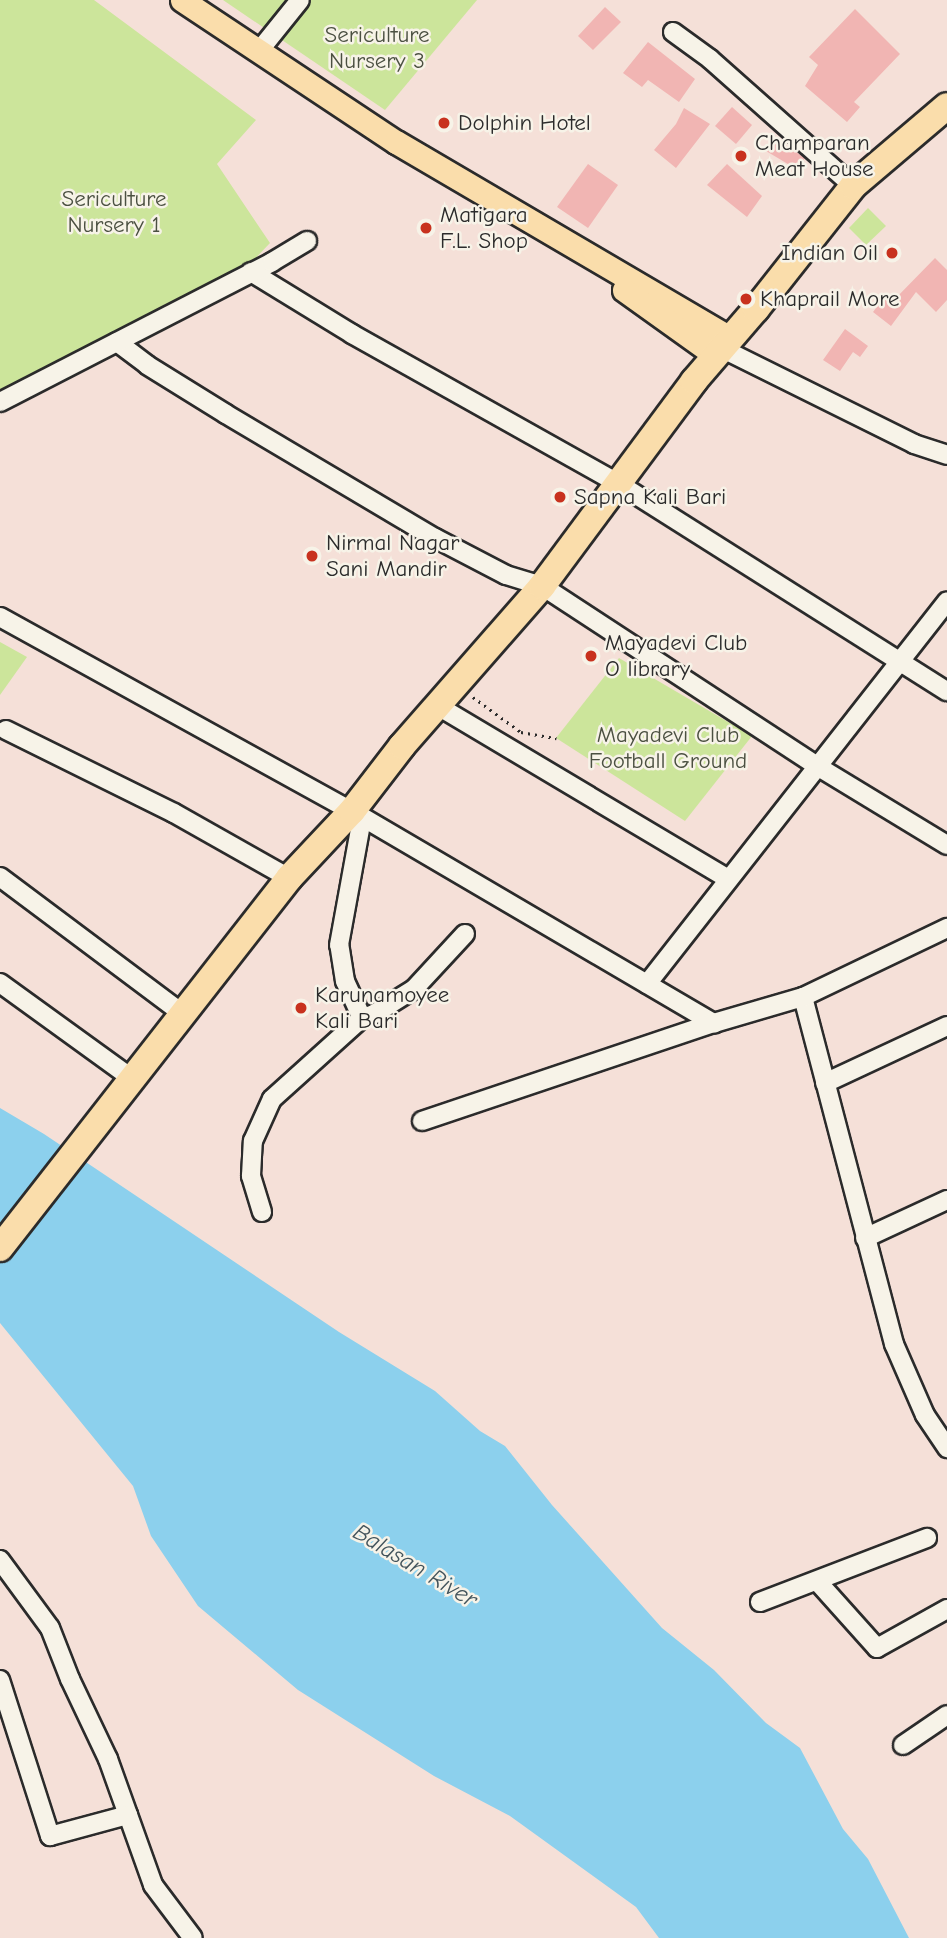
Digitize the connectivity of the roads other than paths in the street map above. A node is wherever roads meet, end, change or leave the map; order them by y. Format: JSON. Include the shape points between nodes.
{"nodes":[{"id":1,"x":182,"y":0,"type":"edge"},
{"id":2,"x":300,"y":0,"type":"edge"},
{"id":3,"x":673,"y":32,"type":"dead end"},
{"id":4,"x":259,"y":51,"type":"junction"},
{"id":5,"x":947,"y":106,"type":"edge"},
{"id":6,"x":947,"y":125,"type":"edge"},
{"id":7,"x":853,"y":186,"type":"junction"},
{"id":8,"x":544,"y":228,"type":"junction"},
{"id":9,"x":812,"y":238,"type":"junction"},
{"id":10,"x":307,"y":241,"type":"dead end"},
{"id":11,"x":251,"y":271,"type":"junction"},
{"id":12,"x":682,"y":334,"type":"junction"},
{"id":13,"x":117,"y":342,"type":"junction"},
{"id":14,"x":722,"y":347,"type":"junction"},
{"id":15,"x":694,"y":381,"type":"junction"},
{"id":16,"x":0,"y":402,"type":"edge"},
{"id":17,"x":947,"y":455,"type":"edge"},
{"id":18,"x":620,"y":484,"type":"junction"},
{"id":19,"x":542,"y":586,"type":"junction"},
{"id":20,"x":947,"y":602,"type":"edge"},
{"id":21,"x":0,"y":617,"type":"edge"},
{"id":22,"x":898,"y":662,"type":"junction"},
{"id":23,"x":947,"y":691,"type":"edge"},
{"id":24,"x":438,"y":706,"type":"junction"},
{"id":25,"x":6,"y":730,"type":"dead end"},
{"id":26,"x":817,"y":766,"type":"junction"},
{"id":27,"x":357,"y":815,"type":"junction"},
{"id":28,"x":947,"y":845,"type":"edge"},
{"id":29,"x":0,"y":877,"type":"edge"},
{"id":30,"x":289,"y":878,"type":"junction"},
{"id":31,"x":728,"y":880,"type":"junction"},
{"id":32,"x":947,"y":928,"type":"edge"},
{"id":33,"x":465,"y":934,"type":"dead end"},
{"id":34,"x":0,"y":983,"type":"edge"},
{"id":35,"x":647,"y":984,"type":"junction"},
{"id":36,"x":803,"y":997,"type":"junction"},
{"id":37,"x":183,"y":1014,"type":"junction"},
{"id":38,"x":362,"y":1018,"type":"junction"},
{"id":39,"x":714,"y":1023,"type":"junction"},
{"id":40,"x":947,"y":1026,"type":"edge"},
{"id":41,"x":825,"y":1083,"type":"junction"},
{"id":42,"x":127,"y":1090,"type":"junction"},
{"id":43,"x":422,"y":1121,"type":"dead end"},
{"id":44,"x":947,"y":1200,"type":"edge"},
{"id":45,"x":262,"y":1212,"type":"dead end"},
{"id":46,"x":864,"y":1238,"type":"junction"},
{"id":47,"x":0,"y":1248,"type":"edge"},
{"id":48,"x":947,"y":1448,"type":"edge"},
{"id":49,"x":927,"y":1538,"type":"dead end"},
{"id":50,"x":0,"y":1560,"type":"edge"},
{"id":51,"x":817,"y":1581,"type":"junction"},
{"id":52,"x":760,"y":1602,"type":"dead end"},
{"id":53,"x":947,"y":1609,"type":"edge"},
{"id":54,"x":0,"y":1680,"type":"edge"},
{"id":55,"x":947,"y":1715,"type":"edge"},
{"id":56,"x":903,"y":1745,"type":"dead end"},
{"id":57,"x":128,"y":1815,"type":"junction"},
{"id":58,"x":193,"y":1938,"type":"edge"}],
"edges":[{"from":1,"to":4,"type":"main road"},
{"from":2,"to":4,"type":"street"},
{"from":3,"to":7,"type":"street","via":[[710,59]]},
{"from":4,"to":8,"type":"main road","via":[[396,142]]},
{"from":5,"to":7,"type":"highway"},
{"from":6,"to":9,"type":"highway"},
{"from":7,"to":9,"type":"highway"},
{"from":8,"to":12,"type":"main road"},
{"from":8,"to":14,"type":"main road"},
{"from":9,"to":14,"type":"highway"},
{"from":10,"to":11,"type":"street"},
{"from":11,"to":13,"type":"street"},
{"from":11,"to":18,"type":"street","via":[[352,334]]},
{"from":12,"to":14,"type":"main road"},
{"from":12,"to":15,"type":"main road","via":[[692,352]]},
{"from":13,"to":16,"type":"street"},
{"from":13,"to":19,"type":"street","via":[[169,379],[435,538],[506,575]]},
{"from":14,"to":15,"type":"highway"},
{"from":14,"to":17,"type":"street","via":[[914,444]]},
{"from":15,"to":18,"type":"highway"},
{"from":18,"to":19,"type":"highway"},
{"from":18,"to":22,"type":"street"},
{"from":19,"to":24,"type":"highway"},
{"from":19,"to":26,"type":"street"},
{"from":20,"to":22,"type":"street"},
{"from":21,"to":27,"type":"street"},
{"from":22,"to":23,"type":"street"},
{"from":22,"to":26,"type":"street"},
{"from":24,"to":27,"type":"highway"},
{"from":24,"to":31,"type":"street"},
{"from":25,"to":30,"type":"street","via":[[174,813]]},
{"from":26,"to":28,"type":"street"},
{"from":26,"to":31,"type":"street"},
{"from":27,"to":30,"type":"highway"},
{"from":27,"to":35,"type":"street"},
{"from":27,"to":38,"type":"street","via":[[339,945],[345,981]]},
{"from":29,"to":37,"type":"street"},
{"from":30,"to":37,"type":"highway"},
{"from":31,"to":35,"type":"street"},
{"from":32,"to":36,"type":"street"},
{"from":33,"to":38,"type":"street","via":[[414,989]]},
{"from":34,"to":42,"type":"street"},
{"from":35,"to":39,"type":"street"},
{"from":36,"to":39,"type":"street"},
{"from":36,"to":41,"type":"street"},
{"from":37,"to":42,"type":"highway"},
{"from":38,"to":45,"type":"street","via":[[272,1099],[253,1141],[251,1176]]},
{"from":39,"to":43,"type":"street"},
{"from":40,"to":41,"type":"street"},
{"from":41,"to":46,"type":"street"},
{"from":42,"to":47,"type":"highway"},
{"from":44,"to":46,"type":"street"},
{"from":46,"to":48,"type":"street","via":[[894,1344],[925,1415]]},
{"from":49,"to":51,"type":"street"},
{"from":50,"to":57,"type":"street","via":[[50,1628]]},
{"from":51,"to":52,"type":"street"},
{"from":51,"to":53,"type":"street","via":[[877,1648]]},
{"from":54,"to":57,"type":"street","via":[[50,1836]]},
{"from":55,"to":56,"type":"street"},
{"from":57,"to":58,"type":"street","via":[[153,1885]]}]}
